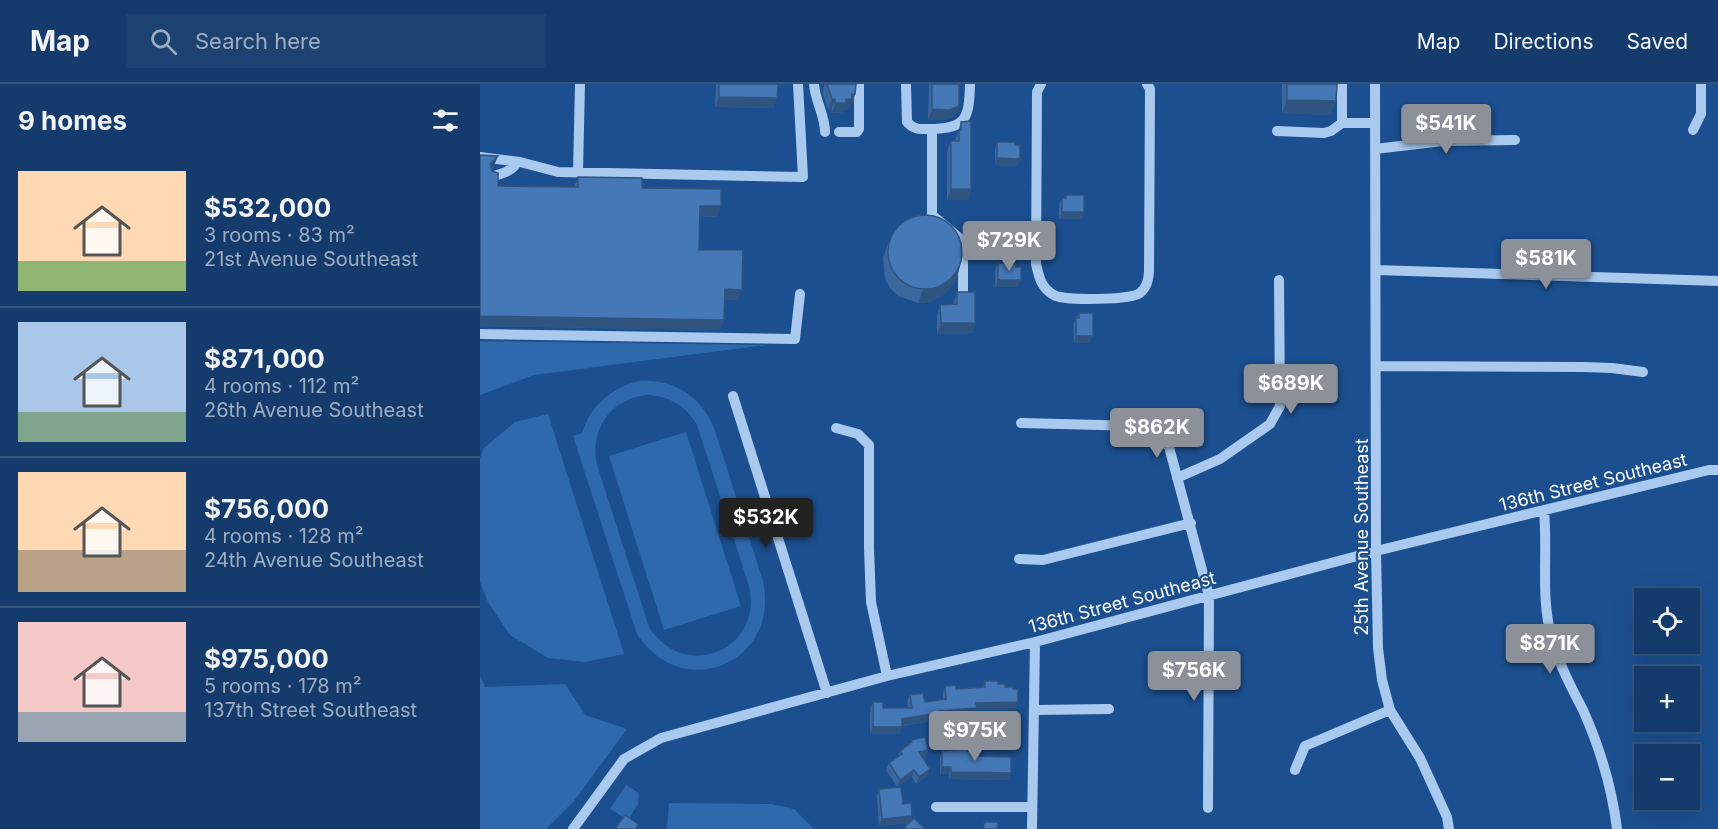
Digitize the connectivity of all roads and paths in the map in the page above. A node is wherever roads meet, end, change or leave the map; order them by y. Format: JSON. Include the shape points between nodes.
{"nodes":[{"id":1,"x":580,"y":84,"type":"edge"},
{"id":2,"x":798,"y":84,"type":"edge"},
{"id":3,"x":814,"y":84,"type":"edge"},
{"id":4,"x":859,"y":84,"type":"edge"},
{"id":5,"x":906,"y":84,"type":"edge"},
{"id":6,"x":970,"y":84,"type":"edge"},
{"id":7,"x":1041,"y":84,"type":"edge"},
{"id":8,"x":1147,"y":84,"type":"edge"},
{"id":9,"x":1342,"y":84,"type":"edge"},
{"id":10,"x":1376,"y":84,"type":"edge"},
{"id":11,"x":1701,"y":84,"type":"edge"},
{"id":12,"x":1342,"y":123,"type":"junction"},
{"id":13,"x":1375,"y":123,"type":"junction"},
{"id":14,"x":932,"y":129,"type":"junction"},
{"id":15,"x":1693,"y":130,"type":"dead end"},
{"id":16,"x":1277,"y":131,"type":"dead end"},
{"id":17,"x":825,"y":132,"type":"dead end"},
{"id":18,"x":839,"y":132,"type":"dead end"},
{"id":19,"x":1515,"y":140,"type":"dead end"},
{"id":20,"x":1375,"y":149,"type":"junction"},
{"id":21,"x":480,"y":157,"type":"edge"},
{"id":22,"x":517,"y":162,"type":"junction"},
{"id":23,"x":578,"y":172,"type":"junction"},
{"id":24,"x":494,"y":176,"type":"edge"},
{"id":25,"x":1376,"y":270,"type":"junction"},
{"id":26,"x":1279,"y":280,"type":"dead end"},
{"id":27,"x":1718,"y":281,"type":"edge"},
{"id":28,"x":800,"y":294,"type":"dead end"},
{"id":29,"x":963,"y":296,"type":"edge"},
{"id":30,"x":480,"y":334,"type":"edge"},
{"id":31,"x":1376,"y":366,"type":"junction"},
{"id":32,"x":1643,"y":372,"type":"dead end"},
{"id":33,"x":733,"y":396,"type":"dead end"},
{"id":34,"x":1021,"y":423,"type":"dead end"},
{"id":35,"x":836,"y":428,"type":"dead end"},
{"id":36,"x":1718,"y":470,"type":"edge"},
{"id":37,"x":1177,"y":478,"type":"junction"},
{"id":38,"x":1544,"y":511,"type":"junction"},
{"id":39,"x":1191,"y":523,"type":"junction"},
{"id":40,"x":1376,"y":552,"type":"junction"},
{"id":41,"x":1019,"y":558,"type":"dead end"},
{"id":42,"x":1209,"y":596,"type":"junction"},
{"id":43,"x":1035,"y":642,"type":"junction"},
{"id":44,"x":886,"y":676,"type":"junction"},
{"id":45,"x":827,"y":693,"type":"junction"},
{"id":46,"x":1109,"y":709,"type":"dead end"},
{"id":47,"x":1034,"y":710,"type":"junction"},
{"id":48,"x":1390,"y":710,"type":"junction"},
{"id":49,"x":1295,"y":770,"type":"dead end"},
{"id":50,"x":936,"y":807,"type":"dead end"},
{"id":51,"x":1032,"y":807,"type":"junction"},
{"id":52,"x":1208,"y":808,"type":"dead end"},
{"id":53,"x":573,"y":829,"type":"edge"},
{"id":54,"x":1032,"y":829,"type":"edge"},
{"id":55,"x":1449,"y":829,"type":"edge"},
{"id":56,"x":1617,"y":829,"type":"edge"}],
"edges":[{"from":1,"to":23,"type":"street"},
{"from":2,"to":23,"type":"street","via":[[803,177]]},
{"from":3,"to":17,"type":"street"},
{"from":4,"to":18,"type":"street","via":[[859,129]]},
{"from":5,"to":14,"type":"street","via":[[907,122],[914,128]]},
{"from":6,"to":14,"type":"street","via":[[969,106],[963,120],[947,129]]},
{"from":7,"to":8,"type":"street","via":[[1037,92],[1036,264],[1042,285],[1055,297],[1123,299],[1139,295],[1147,286],[1149,272],[1151,139]]},
{"from":9,"to":12,"type":"street"},
{"from":10,"to":13,"type":"street","name":"25th Avenue Southeast"},
{"from":11,"to":15,"type":"street","via":[[1701,114]]},
{"from":12,"to":13,"type":"street"},
{"from":12,"to":16,"type":"street","via":[[1328,132]]},
{"from":13,"to":20,"type":"street","name":"25th Avenue Southeast"},
{"from":14,"to":29,"type":"street","via":[[932,215],[963,241]]},
{"from":19,"to":20,"type":"street","via":[[1443,141]]},
{"from":20,"to":25,"type":"street","name":"25th Avenue Southeast"},
{"from":21,"to":22,"type":"street"},
{"from":22,"to":23,"type":"street","via":[[558,172]]},
{"from":22,"to":24,"type":"street","via":[[507,172]]},
{"from":25,"to":27,"type":"street"},
{"from":25,"to":31,"type":"street","name":"25th Avenue Southeast"},
{"from":26,"to":37,"type":"street","via":[[1280,406],[1270,423],[1220,459]]},
{"from":28,"to":30,"type":"street","via":[[795,339]]},
{"from":31,"to":32,"type":"street","via":[[1612,368]]},
{"from":31,"to":40,"type":"street","name":"25th Avenue Southeast"},
{"from":33,"to":45,"type":"street"},
{"from":34,"to":37,"type":"street","via":[[1139,426],[1169,447]]},
{"from":35,"to":44,"type":"street","via":[[858,434],[869,445],[871,602]]},
{"from":36,"to":38,"type":"street","name":"136th Street Southeast"},
{"from":37,"to":39,"type":"street"},
{"from":38,"to":40,"type":"street","name":"136th Street Southeast"},
{"from":38,"to":56,"type":"street","via":[[1551,636],[1602,761]]},
{"from":39,"to":41,"type":"street","via":[[1043,560]]},
{"from":39,"to":42,"type":"street"},
{"from":40,"to":42,"type":"street","name":"136th Street Southeast"},
{"from":40,"to":48,"type":"street","name":"25th Avenue Southeast","via":[[1378,648]]},
{"from":42,"to":43,"type":"street","name":"136th Street Southeast"},
{"from":42,"to":52,"type":"street"},
{"from":43,"to":44,"type":"street","name":"136th Street Southeast"},
{"from":43,"to":47,"type":"street"},
{"from":44,"to":45,"type":"street","name":"136th Street Southeast"},
{"from":45,"to":53,"type":"street","name":"136th Street Southeast","via":[[661,738],[624,759]]},
{"from":46,"to":47,"type":"street"},
{"from":47,"to":51,"type":"street"},
{"from":48,"to":49,"type":"street","via":[[1305,746]]},
{"from":48,"to":55,"type":"street","name":"25th Avenue Southeast","via":[[1420,758]]},
{"from":50,"to":51,"type":"street"},
{"from":51,"to":54,"type":"street"}]}
